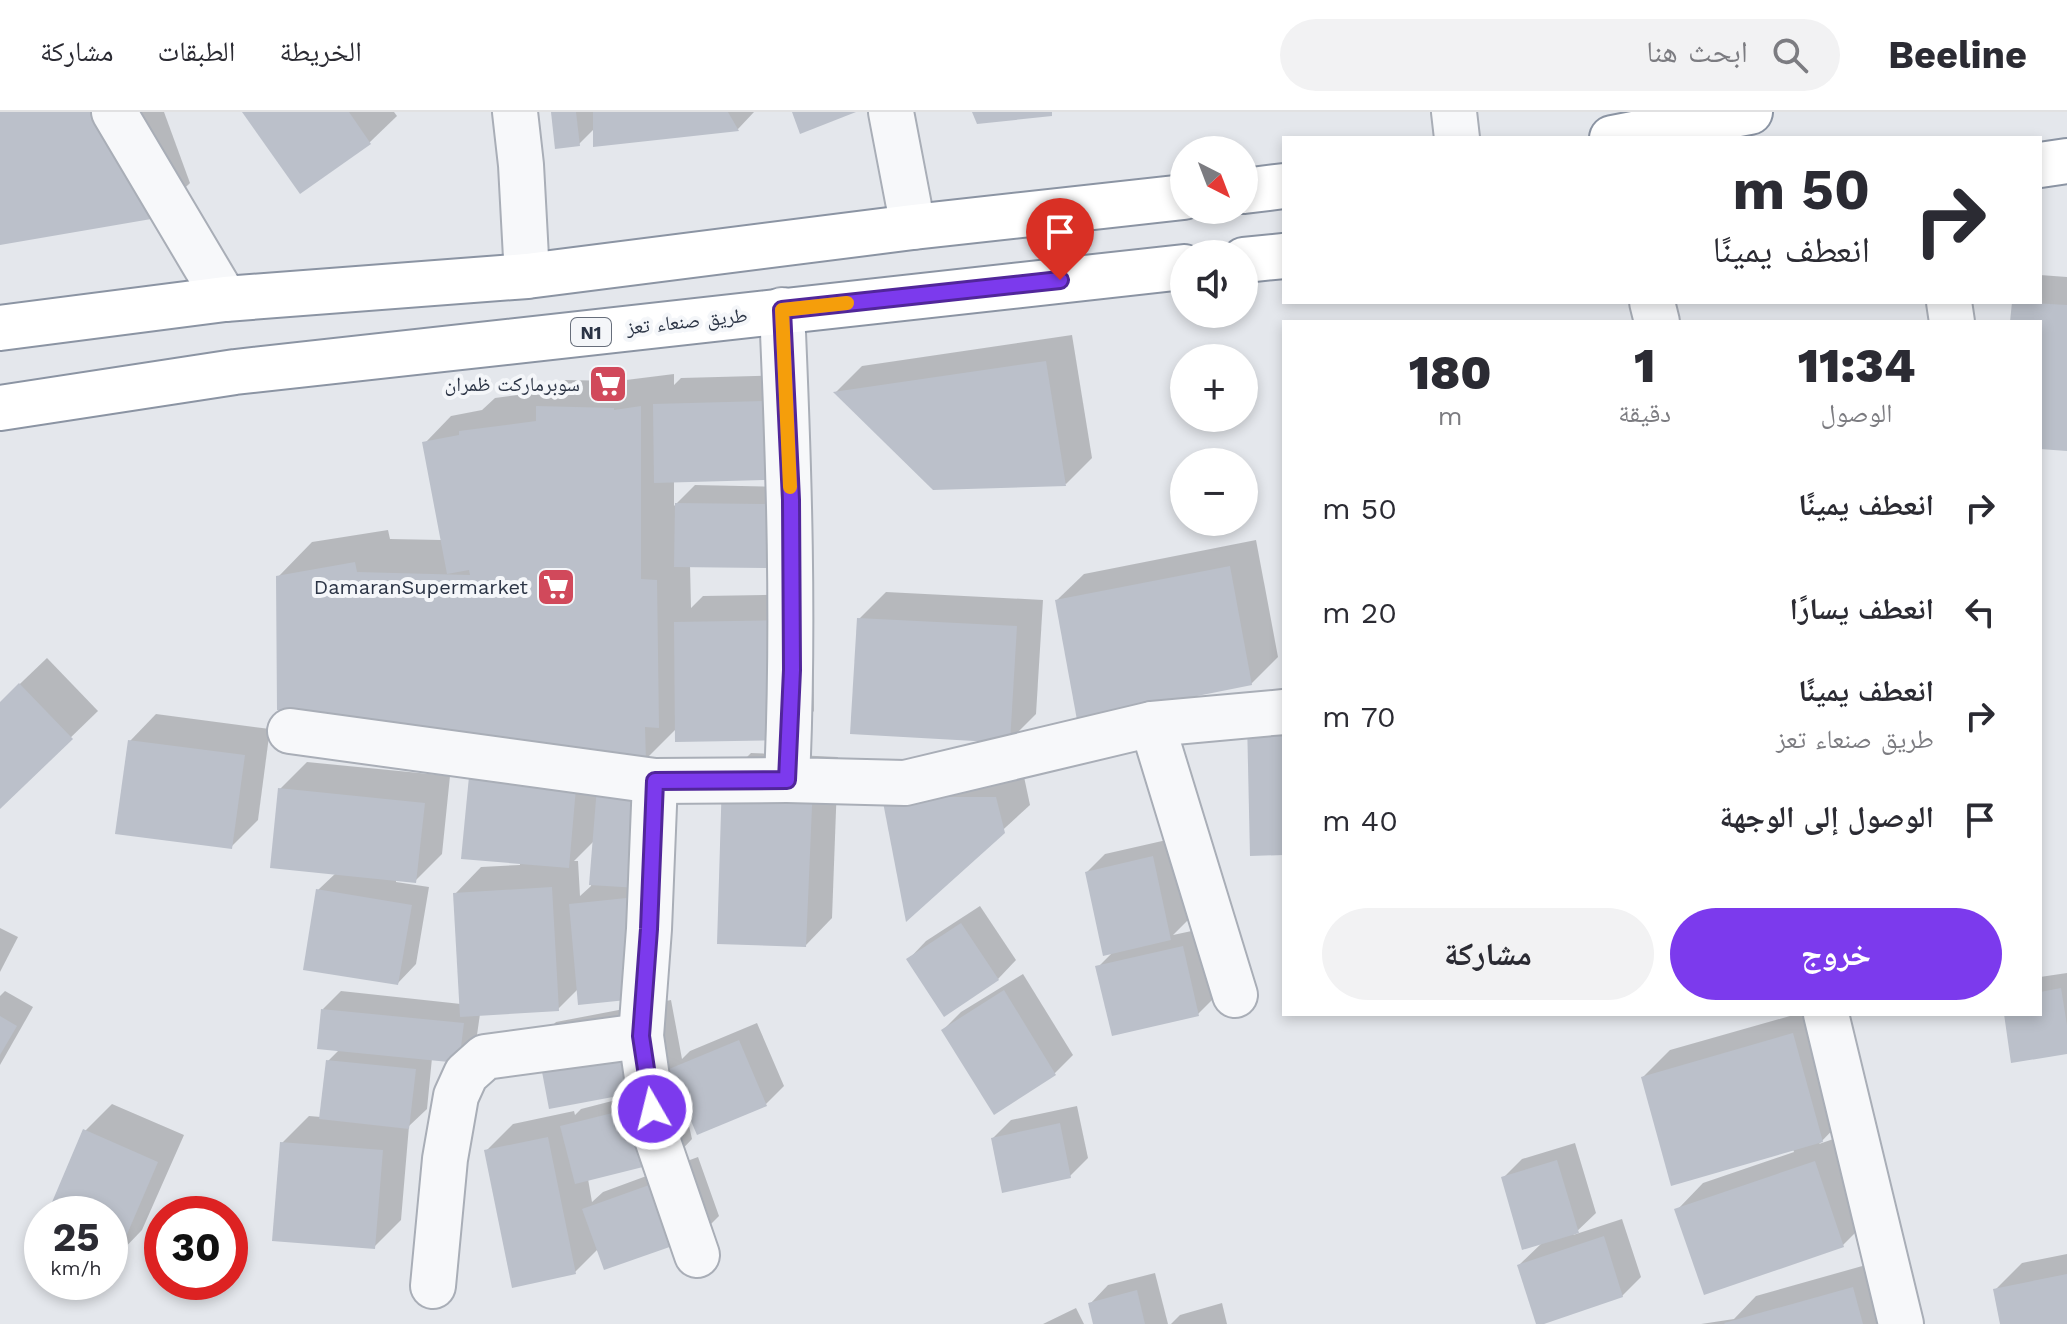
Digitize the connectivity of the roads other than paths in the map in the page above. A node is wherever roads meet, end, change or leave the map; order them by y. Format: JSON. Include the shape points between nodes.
{"nodes":[{"id":1,"x":114,"y":112,"type":"edge"},
{"id":2,"x":515,"y":112,"type":"edge"},
{"id":3,"x":891,"y":112,"type":"edge"},
{"id":4,"x":1454,"y":112,"type":"edge"},
{"id":5,"x":1750,"y":112,"type":"edge"},
{"id":6,"x":1457,"y":136,"type":"edge"},
{"id":7,"x":1623,"y":136,"type":"edge"},
{"id":8,"x":2067,"y":161,"type":"edge"},
{"id":9,"x":2042,"y":165,"type":"edge"},
{"id":10,"x":1282,"y":186,"type":"edge"},
{"id":11,"x":1258,"y":189,"type":"edge"},
{"id":12,"x":1170,"y":199,"type":"edge"},
{"id":13,"x":913,"y":227,"type":"junction"},
{"id":14,"x":1282,"y":256,"type":"edge"},
{"id":15,"x":1258,"y":259,"type":"edge"},
{"id":16,"x":1170,"y":268,"type":"edge"},
{"id":17,"x":527,"y":276,"type":"junction"},
{"id":18,"x":225,"y":299,"type":"junction"},
{"id":19,"x":782,"y":310,"type":"junction"},
{"id":20,"x":0,"y":328,"type":"edge"},
{"id":21,"x":0,"y":408,"type":"edge"},
{"id":22,"x":1282,"y":712,"type":"edge"},
{"id":23,"x":1152,"y":724,"type":"junction"},
{"id":24,"x":290,"y":731,"type":"dead end"},
{"id":25,"x":787,"y":780,"type":"junction"},
{"id":26,"x":655,"y":781,"type":"junction"},
{"id":27,"x":1235,"y":995,"type":"dead end"},
{"id":28,"x":1826,"y":1016,"type":"edge"},
{"id":29,"x":641,"y":1036,"type":"junction"},
{"id":30,"x":697,"y":1255,"type":"dead end"},
{"id":31,"x":433,"y":1286,"type":"dead end"},
{"id":32,"x":1901,"y":1324,"type":"edge"}],
"edges":[{"from":1,"to":18,"type":"street"},
{"from":2,"to":17,"type":"street"},
{"from":3,"to":13,"type":"street"},
{"from":4,"to":6,"type":"street"},
{"from":5,"to":7,"type":"highway"},
{"from":8,"to":9,"type":"highway"},
{"from":10,"to":11,"type":"highway"},
{"from":12,"to":13,"type":"highway"},
{"from":13,"to":17,"type":"highway"},
{"from":14,"to":15,"type":"highway"},
{"from":16,"to":19,"type":"highway","name":"طريق صنعاء تعز","number":"N1"},
{"from":17,"to":18,"type":"highway"},
{"from":18,"to":20,"type":"highway"},
{"from":19,"to":21,"type":"highway","name":"طريق صنعاء تعز","number":"N1","via":[[235,372]]},
{"from":19,"to":25,"type":"street","via":[[791,516]]},
{"from":22,"to":23,"type":"street"},
{"from":23,"to":25,"type":"street","via":[[905,783]]},
{"from":23,"to":27,"type":"street"},
{"from":24,"to":26,"type":"street"},
{"from":25,"to":26,"type":"street"},
{"from":26,"to":29,"type":"street"},
{"from":28,"to":32,"type":"street"},
{"from":29,"to":30,"type":"street","via":[[655,1133]]},
{"from":29,"to":31,"type":"street","via":[[485,1057],[466,1074],[456,1096],[445,1159]]}]}
